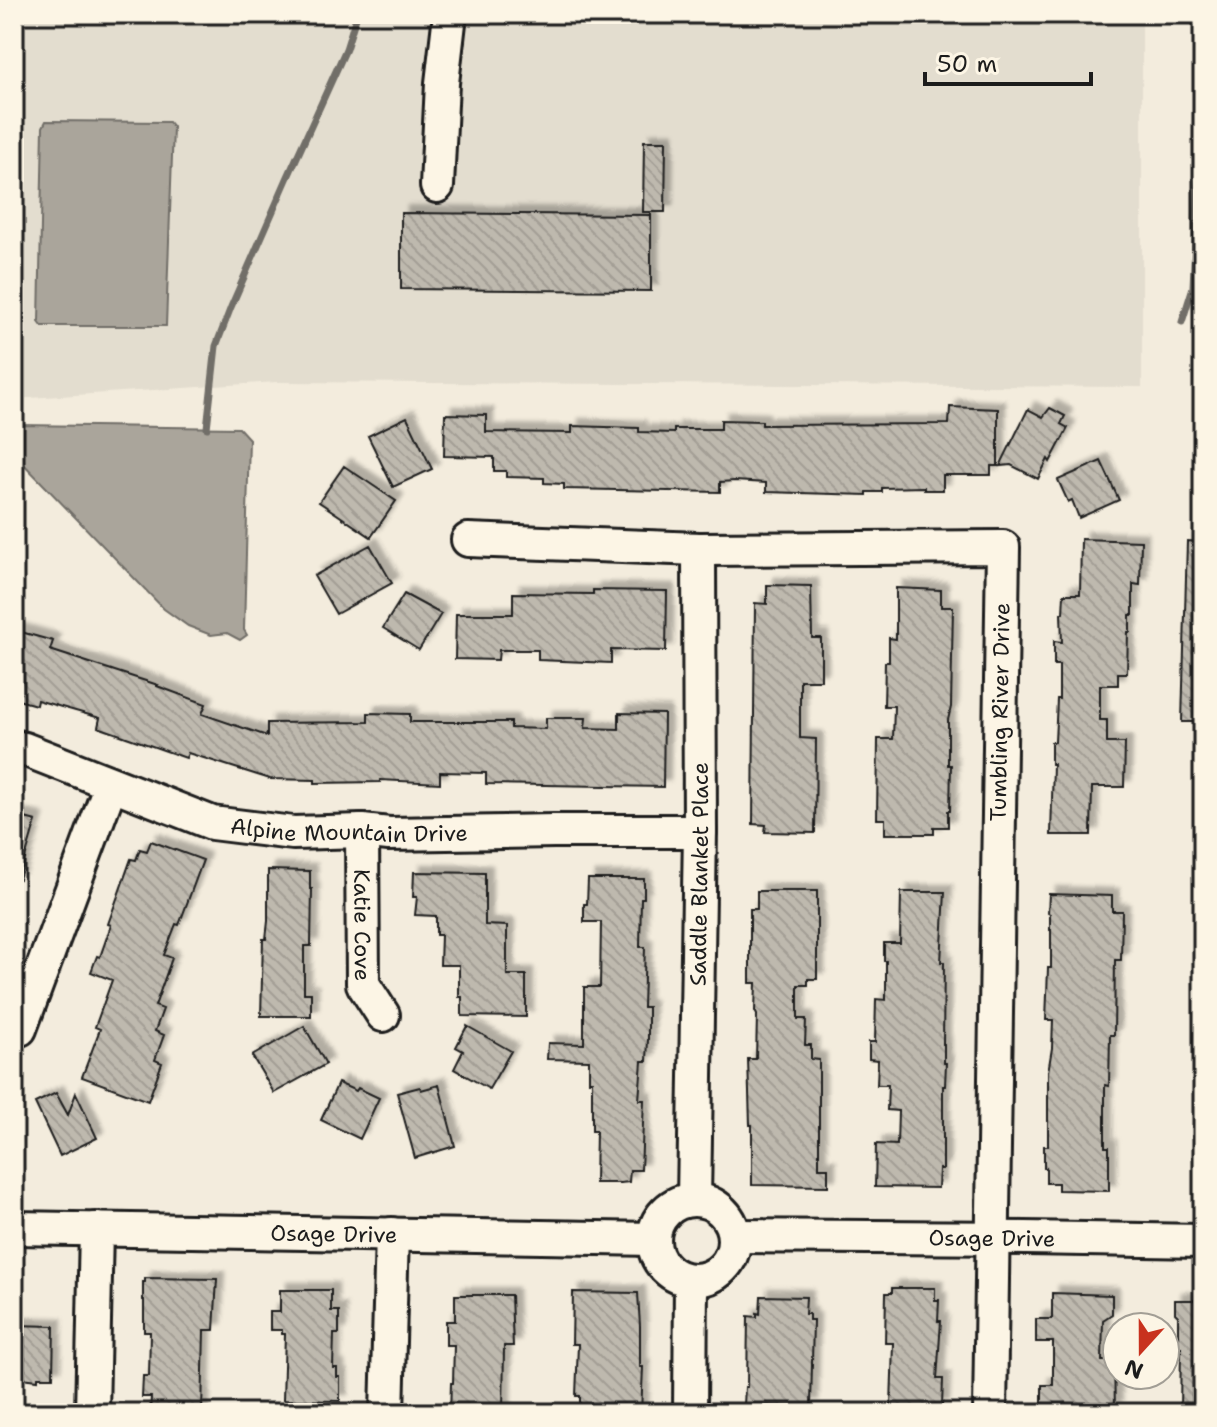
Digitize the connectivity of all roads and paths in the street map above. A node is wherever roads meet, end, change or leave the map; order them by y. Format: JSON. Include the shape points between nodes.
{"nodes":[{"id":1,"x":450,"y":14,"type":"edge"},
{"id":2,"x":437,"y":186,"type":"dead end"},
{"id":3,"x":468,"y":540,"type":"dead end"},
{"id":4,"x":699,"y":549,"type":"junction"},
{"id":5,"x":14,"y":747,"type":"edge"},
{"id":6,"x":111,"y":784,"type":"junction"},
{"id":7,"x":362,"y":831,"type":"junction"},
{"id":8,"x":700,"y":831,"type":"junction"},
{"id":9,"x":383,"y":1015,"type":"dead end"},
{"id":10,"x":14,"y":1029,"type":"edge"},
{"id":11,"x":694,"y":1200,"type":"junction"},
{"id":12,"x":14,"y":1228,"type":"edge"},
{"id":13,"x":96,"y":1229,"type":"junction"},
{"id":14,"x":392,"y":1234,"type":"junction"},
{"id":15,"x":734,"y":1236,"type":"junction"},
{"id":16,"x":654,"y":1239,"type":"junction"},
{"id":17,"x":992,"y":1239,"type":"junction"},
{"id":18,"x":1203,"y":1241,"type":"edge"},
{"id":19,"x":691,"y":1280,"type":"junction"},
{"id":20,"x":92,"y":1413,"type":"edge"},
{"id":21,"x":387,"y":1413,"type":"edge"},
{"id":22,"x":690,"y":1413,"type":"edge"},
{"id":23,"x":990,"y":1413,"type":"edge"}],
"edges":[{"from":1,"to":2,"type":"street"},
{"from":3,"to":4,"type":"street","name":"Tumbling River Drive"},
{"from":4,"to":8,"type":"street","name":"Saddle Blanket Place"},
{"from":4,"to":17,"type":"street","name":"Tumbling River Drive","via":[[1003,547]]},
{"from":5,"to":6,"type":"street","name":"Alpine Mountain Drive"},
{"from":6,"to":7,"type":"street","name":"Alpine Mountain Drive","via":[[212,823],[293,833]]},
{"from":6,"to":10,"type":"street","via":[[20,1029]]},
{"from":7,"to":8,"type":"street","name":"Alpine Mountain Drive"},
{"from":7,"to":9,"type":"street","name":"Katie Cove","via":[[363,984]]},
{"from":8,"to":11,"type":"street","name":"Saddle Blanket Place"},
{"from":11,"to":15,"type":"street","via":[[706,1201],[726,1215]]},
{"from":11,"to":16,"type":"street","via":[[666,1211]]},
{"from":12,"to":13,"type":"street","name":"Osage Drive"},
{"from":13,"to":14,"type":"street","name":"Osage Drive"},
{"from":13,"to":20,"type":"street"},
{"from":14,"to":16,"type":"street","name":"Osage Drive"},
{"from":14,"to":21,"type":"street"},
{"from":15,"to":17,"type":"street","name":"Osage Drive"},
{"from":15,"to":19,"type":"street","via":[[723,1268]]},
{"from":16,"to":19,"type":"street","via":[[664,1267]]},
{"from":17,"to":18,"type":"street","name":"Osage Drive"},
{"from":17,"to":23,"type":"street","name":"Tumbling River Drive"},
{"from":19,"to":22,"type":"street"}]}
